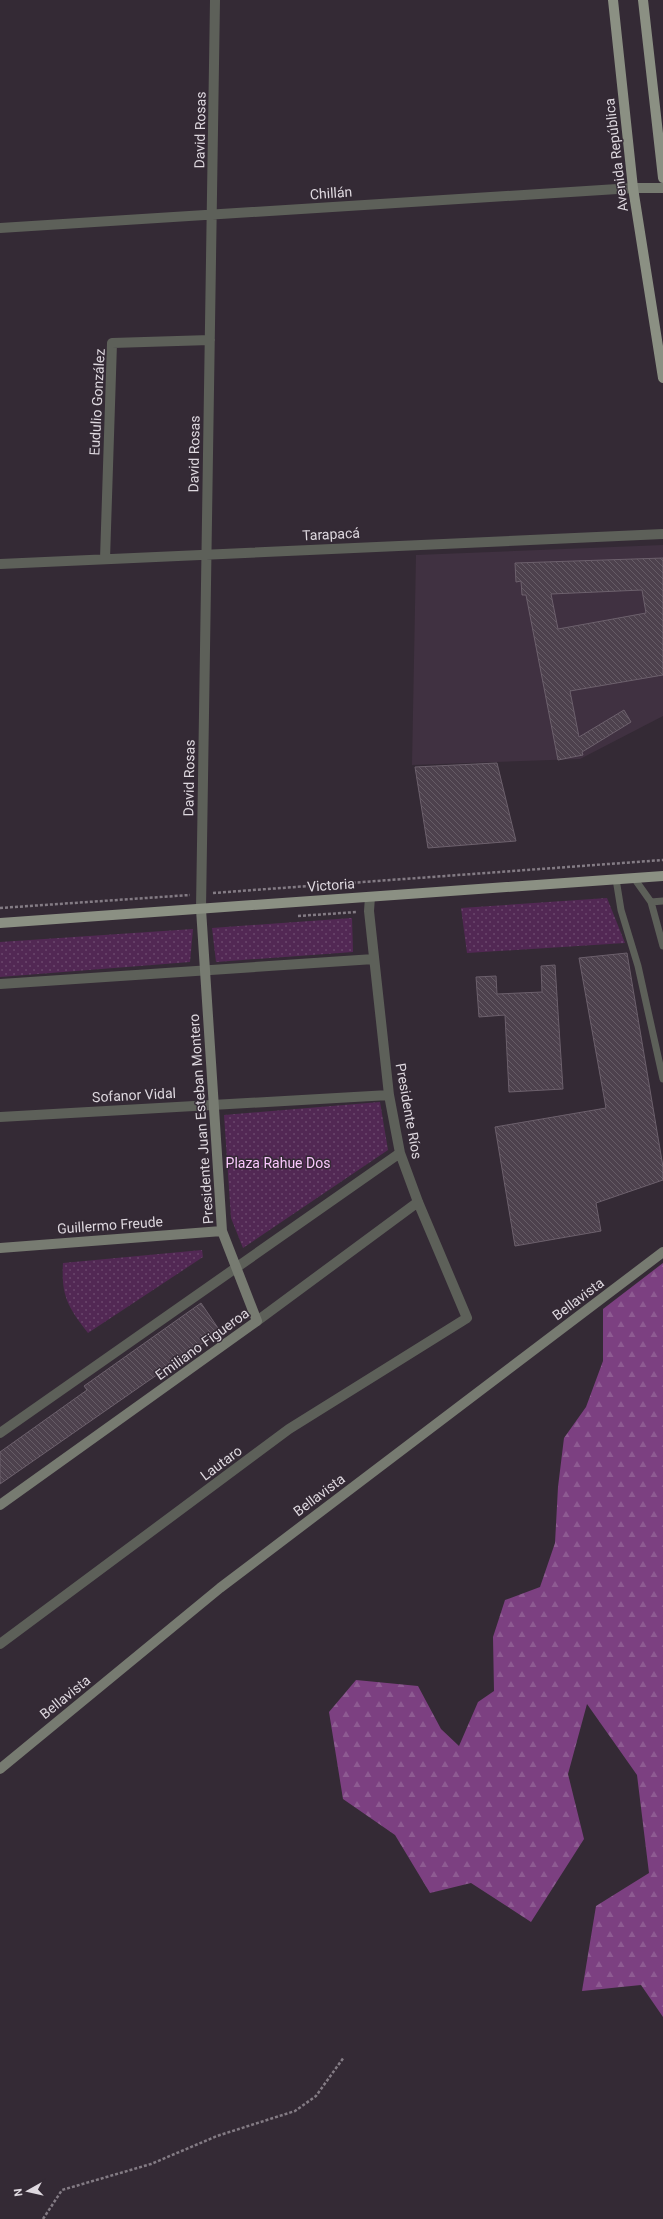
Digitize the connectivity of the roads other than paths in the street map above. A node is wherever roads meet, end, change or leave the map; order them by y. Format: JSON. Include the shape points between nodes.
{"nodes":[{"id":1,"x":216,"y":0,"type":"edge"},
{"id":2,"x":613,"y":0,"type":"edge"},
{"id":3,"x":643,"y":0,"type":"edge"},
{"id":4,"x":663,"y":178,"type":"edge"},
{"id":5,"x":633,"y":188,"type":"junction"},
{"id":6,"x":663,"y":188,"type":"edge"},
{"id":7,"x":212,"y":214,"type":"junction"},
{"id":8,"x":0,"y":228,"type":"edge"},
{"id":9,"x":210,"y":340,"type":"junction"},
{"id":10,"x":663,"y":378,"type":"edge"},
{"id":11,"x":663,"y":534,"type":"edge"},
{"id":12,"x":207,"y":554,"type":"junction"},
{"id":13,"x":105,"y":559,"type":"junction"},
{"id":14,"x":0,"y":564,"type":"edge"},
{"id":15,"x":663,"y":876,"type":"edge"},
{"id":16,"x":634,"y":878,"type":"junction"},
{"id":17,"x":616,"y":879,"type":"junction"},
{"id":18,"x":370,"y":897,"type":"junction"},
{"id":19,"x":663,"y":901,"type":"edge"},
{"id":20,"x":651,"y":902,"type":"junction"},
{"id":21,"x":201,"y":909,"type":"junction"},
{"id":22,"x":0,"y":923,"type":"edge"},
{"id":23,"x":663,"y":946,"type":"edge"},
{"id":24,"x":374,"y":959,"type":"junction"},
{"id":25,"x":205,"y":971,"type":"junction"},
{"id":26,"x":0,"y":984,"type":"edge"},
{"id":27,"x":662,"y":1074,"type":"edge"},
{"id":28,"x":389,"y":1095,"type":"junction"},
{"id":29,"x":214,"y":1105,"type":"junction"},
{"id":30,"x":0,"y":1117,"type":"edge"},
{"id":31,"x":400,"y":1153,"type":"junction"},
{"id":32,"x":418,"y":1202,"type":"junction"},
{"id":33,"x":222,"y":1231,"type":"junction"},
{"id":34,"x":0,"y":1248,"type":"edge"},
{"id":35,"x":663,"y":1252,"type":"edge"},
{"id":36,"x":236,"y":1268,"type":"junction"},
{"id":37,"x":467,"y":1318,"type":"joint"},
{"id":38,"x":257,"y":1321,"type":"junction"},
{"id":39,"x":0,"y":1433,"type":"edge"},
{"id":40,"x":0,"y":1506,"type":"edge"},
{"id":41,"x":0,"y":1644,"type":"edge"},
{"id":42,"x":0,"y":1769,"type":"edge"}],
"edges":[{"from":1,"to":7,"type":"street","name":"David Rosas"},
{"from":2,"to":5,"type":"main road","name":"Avenida República"},
{"from":3,"to":4,"type":"main road"},
{"from":5,"to":6,"type":"street","name":"Chillán"},
{"from":5,"to":7,"type":"street","name":"Chillán"},
{"from":5,"to":10,"type":"main road","name":"Avenida República"},
{"from":7,"to":8,"type":"street","name":"Chillán"},
{"from":7,"to":9,"type":"street","name":"David Rosas"},
{"from":9,"to":12,"type":"street","name":"David Rosas"},
{"from":9,"to":13,"type":"street","name":"Eudulio González","via":[[112,343]]},
{"from":11,"to":12,"type":"street","name":"Tarapacá"},
{"from":12,"to":13,"type":"street","name":"Tarapacá"},
{"from":12,"to":21,"type":"street","name":"David Rosas"},
{"from":13,"to":14,"type":"street","name":"Tarapacá"},
{"from":15,"to":16,"type":"main road","name":"Victoria"},
{"from":16,"to":17,"type":"main road","name":"Victoria"},
{"from":16,"to":20,"type":"lane"},
{"from":17,"to":18,"type":"main road","name":"Victoria"},
{"from":17,"to":27,"type":"lane","via":[[621,910],[638,966]]},
{"from":18,"to":21,"type":"main road","name":"Victoria"},
{"from":18,"to":24,"type":"street","name":"Presidente Ríos"},
{"from":19,"to":20,"type":"lane"},
{"from":20,"to":23,"type":"lane"},
{"from":21,"to":22,"type":"main road","name":"Victoria"},
{"from":21,"to":25,"type":"street","name":"Presidente Juan Esteban Montero"},
{"from":24,"to":25,"type":"street"},
{"from":24,"to":28,"type":"street","name":"Presidente Ríos"},
{"from":25,"to":26,"type":"street"},
{"from":25,"to":29,"type":"street","name":"Presidente Juan Esteban Montero"},
{"from":28,"to":29,"type":"street","name":"Sofanor Vidal"},
{"from":28,"to":31,"type":"street","name":"Presidente Ríos"},
{"from":29,"to":30,"type":"street","name":"Sofanor Vidal"},
{"from":29,"to":33,"type":"street","name":"Presidente Juan Esteban Montero"},
{"from":31,"to":32,"type":"street","name":"Presidente Ríos"},
{"from":31,"to":36,"type":"street"},
{"from":32,"to":37,"type":"street","name":"Presidente Ríos"},
{"from":32,"to":38,"type":"street","name":"Emiliano Figueroa"},
{"from":33,"to":34,"type":"street","name":"Guillermo Freude"},
{"from":33,"to":36,"type":"street","name":"Presidente Juan Esteban Montero"},
{"from":35,"to":42,"type":"street","name":"Bellavista","via":[[220,1588]]},
{"from":36,"to":38,"type":"street","name":"Presidente Juan Esteban Montero"},
{"from":36,"to":39,"type":"street"},
{"from":37,"to":41,"type":"street","name":"Lautaro","via":[[290,1429]]},
{"from":38,"to":40,"type":"street","name":"Emiliano Figueroa"}]}
